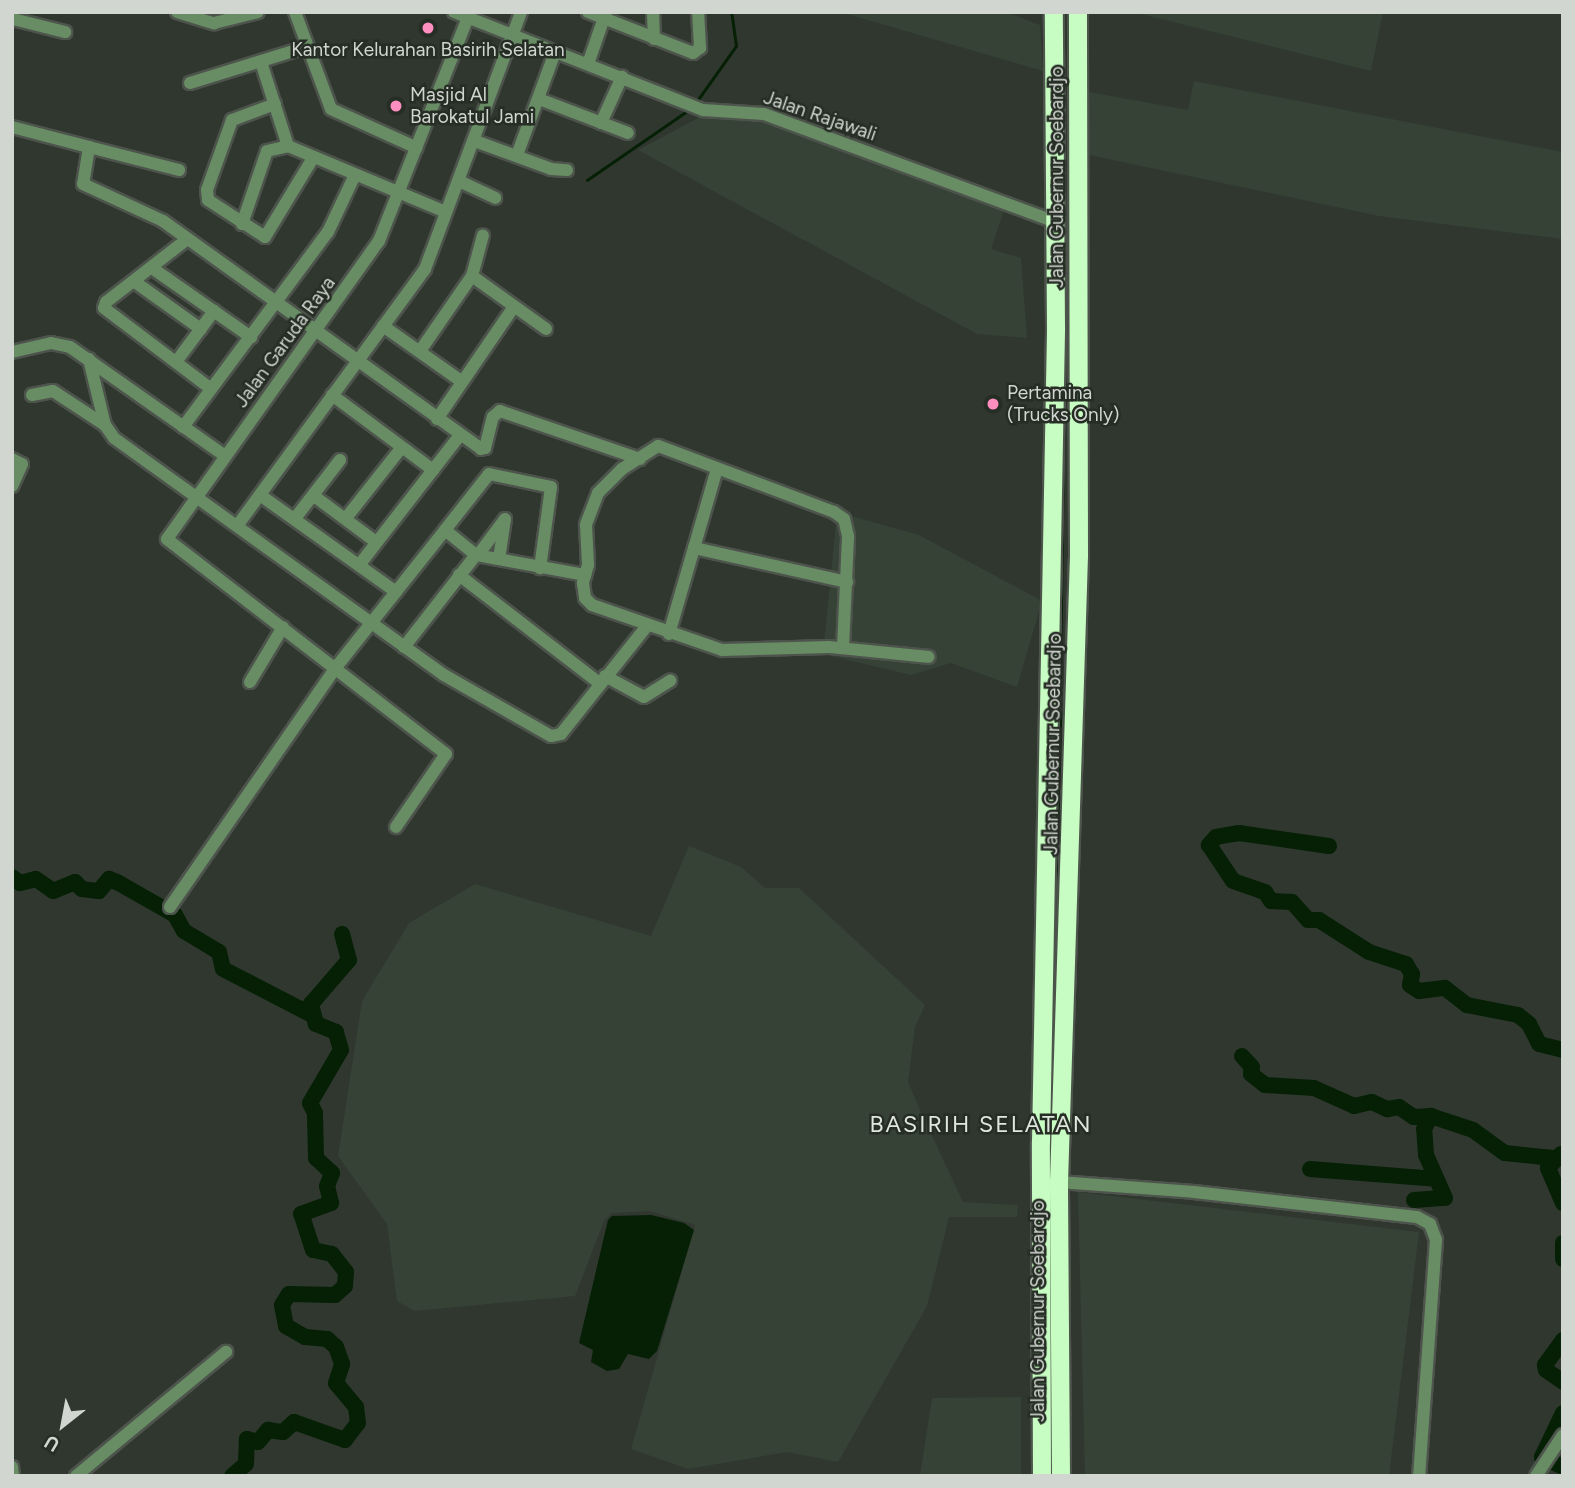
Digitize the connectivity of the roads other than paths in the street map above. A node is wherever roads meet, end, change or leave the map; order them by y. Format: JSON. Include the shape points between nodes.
{"nodes":[{"id":1,"x":13,"y":12,"type":"edge"},
{"id":2,"x":177,"y":12,"type":"edge"},
{"id":3,"x":258,"y":12,"type":"edge"},
{"id":4,"x":295,"y":12,"type":"edge"},
{"id":5,"x":454,"y":12,"type":"edge"},
{"id":6,"x":521,"y":12,"type":"edge"},
{"id":7,"x":588,"y":12,"type":"edge"},
{"id":8,"x":653,"y":12,"type":"edge"},
{"id":9,"x":698,"y":12,"type":"edge"},
{"id":10,"x":1054,"y":12,"type":"edge"},
{"id":11,"x":1078,"y":12,"type":"edge"},
{"id":12,"x":469,"y":15,"type":"edge"},
{"id":13,"x":605,"y":16,"type":"edge"},
{"id":14,"x":13,"y":19,"type":"edge"},
{"id":15,"x":65,"y":32,"type":"dead end"},
{"id":16,"x":513,"y":34,"type":"junction"},
{"id":17,"x":654,"y":38,"type":"junction"},
{"id":18,"x":306,"y":47,"type":"junction"},
{"id":19,"x":555,"y":52,"type":"junction"},
{"id":20,"x":261,"y":62,"type":"junction"},
{"id":21,"x":588,"y":64,"type":"junction"},
{"id":22,"x":622,"y":77,"type":"junction"},
{"id":23,"x":190,"y":83,"type":"dead end"},
{"id":24,"x":539,"y":99,"type":"junction"},
{"id":25,"x":275,"y":104,"type":"junction"},
{"id":26,"x":601,"y":123,"type":"junction"},
{"id":27,"x":12,"y":127,"type":"edge"},
{"id":28,"x":628,"y":133,"type":"dead end"},
{"id":29,"x":474,"y":141,"type":"junction"},
{"id":30,"x":288,"y":146,"type":"junction"},
{"id":31,"x":89,"y":147,"type":"junction"},
{"id":32,"x":417,"y":148,"type":"junction"},
{"id":33,"x":517,"y":155,"type":"junction"},
{"id":34,"x":313,"y":158,"type":"junction"},
{"id":35,"x":179,"y":170,"type":"dead end"},
{"id":36,"x":567,"y":170,"type":"dead end"},
{"id":37,"x":355,"y":175,"type":"junction"},
{"id":38,"x":459,"y":181,"type":"junction"},
{"id":39,"x":399,"y":193,"type":"junction"},
{"id":40,"x":495,"y":198,"type":"dead end"},
{"id":41,"x":446,"y":212,"type":"junction"},
{"id":42,"x":1054,"y":221,"type":"junction"},
{"id":43,"x":242,"y":224,"type":"junction"},
{"id":44,"x":483,"y":235,"type":"dead end"},
{"id":45,"x":187,"y":240,"type":"junction"},
{"id":46,"x":152,"y":268,"type":"junction"},
{"id":47,"x":472,"y":276,"type":"junction"},
{"id":48,"x":135,"y":282,"type":"junction"},
{"id":49,"x":275,"y":304,"type":"junction"},
{"id":50,"x":513,"y":308,"type":"junction"},
{"id":51,"x":214,"y":311,"type":"junction"},
{"id":52,"x":383,"y":326,"type":"junction"},
{"id":53,"x":201,"y":329,"type":"junction"},
{"id":54,"x":546,"y":329,"type":"dead end"},
{"id":55,"x":315,"y":334,"type":"junction"},
{"id":56,"x":251,"y":337,"type":"junction"},
{"id":57,"x":13,"y":350,"type":"edge"},
{"id":58,"x":420,"y":351,"type":"junction"},
{"id":59,"x":89,"y":359,"type":"junction"},
{"id":60,"x":176,"y":362,"type":"junction"},
{"id":61,"x":357,"y":362,"type":"junction"},
{"id":62,"x":461,"y":381,"type":"junction"},
{"id":63,"x":211,"y":389,"type":"junction"},
{"id":64,"x":32,"y":395,"type":"dead end"},
{"id":65,"x":332,"y":395,"type":"junction"},
{"id":66,"x":437,"y":419,"type":"junction"},
{"id":67,"x":105,"y":425,"type":"junction"},
{"id":68,"x":184,"y":427,"type":"junction"},
{"id":69,"x":460,"y":435,"type":"junction"},
{"id":70,"x":402,"y":447,"type":"junction"},
{"id":71,"x":225,"y":456,"type":"junction"},
{"id":72,"x":12,"y":459,"type":"edge"},
{"id":73,"x":640,"y":459,"type":"junction"},
{"id":74,"x":340,"y":460,"type":"dead end"},
{"id":75,"x":717,"y":469,"type":"junction"},
{"id":76,"x":433,"y":470,"type":"junction"},
{"id":77,"x":12,"y":486,"type":"edge"},
{"id":78,"x":260,"y":495,"type":"junction"},
{"id":79,"x":314,"y":496,"type":"junction"},
{"id":80,"x":195,"y":499,"type":"junction"},
{"id":81,"x":296,"y":517,"type":"junction"},
{"id":82,"x":346,"y":518,"type":"junction"},
{"id":83,"x":237,"y":526,"type":"junction"},
{"id":84,"x":445,"y":530,"type":"junction"},
{"id":85,"x":376,"y":542,"type":"junction"},
{"id":86,"x":694,"y":548,"type":"junction"},
{"id":87,"x":477,"y":555,"type":"junction"},
{"id":88,"x":499,"y":559,"type":"junction"},
{"id":89,"x":360,"y":564,"type":"junction"},
{"id":90,"x":540,"y":568,"type":"junction"},
{"id":91,"x":459,"y":575,"type":"junction"},
{"id":92,"x":585,"y":575,"type":"junction"},
{"id":93,"x":847,"y":582,"type":"junction"},
{"id":94,"x":396,"y":592,"type":"junction"},
{"id":95,"x":371,"y":624,"type":"junction"},
{"id":96,"x":647,"y":626,"type":"junction"},
{"id":97,"x":283,"y":627,"type":"junction"},
{"id":98,"x":670,"y":634,"type":"junction"},
{"id":99,"x":404,"y":647,"type":"junction"},
{"id":100,"x":843,"y":648,"type":"junction"},
{"id":101,"x":929,"y":657,"type":"dead end"},
{"id":102,"x":337,"y":666,"type":"junction"},
{"id":103,"x":602,"y":680,"type":"junction"},
{"id":104,"x":670,"y":681,"type":"dead end"},
{"id":105,"x":250,"y":682,"type":"dead end"},
{"id":106,"x":1050,"y":701,"type":"junction"},
{"id":107,"x":1075,"y":701,"type":"junction"},
{"id":108,"x":396,"y":827,"type":"dead end"},
{"id":109,"x":170,"y":906,"type":"dead end"},
{"id":110,"x":1059,"y":1182,"type":"junction"},
{"id":111,"x":226,"y":1352,"type":"dead end"},
{"id":112,"x":1563,"y":1435,"type":"edge"},
{"id":113,"x":12,"y":1467,"type":"edge"},
{"id":114,"x":1538,"y":1470,"type":"edge"},
{"id":115,"x":13,"y":1476,"type":"edge"},
{"id":116,"x":76,"y":1476,"type":"edge"},
{"id":117,"x":1042,"y":1476,"type":"edge"},
{"id":118,"x":1061,"y":1476,"type":"edge"},
{"id":119,"x":1419,"y":1476,"type":"edge"}],
"edges":[{"from":1,"to":14,"type":"street"},
{"from":2,"to":3,"type":"street","via":[[214,23]]},
{"from":4,"to":18,"type":"street"},
{"from":5,"to":12,"type":"street","name":"Jalan Rajawali"},
{"from":6,"to":16,"type":"street"},
{"from":7,"to":13,"type":"street"},
{"from":8,"to":17,"type":"street"},
{"from":9,"to":17,"type":"street","via":[[699,51],[688,52]]},
{"from":10,"to":42,"type":"highway","name":"Jalan Gubernur Soebardjo"},
{"from":11,"to":107,"type":"highway","name":"Jalan Gubernur Soebardjo"},
{"from":12,"to":16,"type":"street","name":"Jalan Rajawali"},
{"from":12,"to":32,"type":"street","name":"Jalan Garuda Raya"},
{"from":13,"to":17,"type":"street"},
{"from":13,"to":21,"type":"street"},
{"from":14,"to":15,"type":"street"},
{"from":16,"to":19,"type":"street","name":"Jalan Rajawali"},
{"from":16,"to":29,"type":"street"},
{"from":18,"to":20,"type":"street"},
{"from":18,"to":32,"type":"street","via":[[331,109]]},
{"from":19,"to":21,"type":"street","name":"Jalan Rajawali"},
{"from":19,"to":24,"type":"street"},
{"from":20,"to":23,"type":"street"},
{"from":20,"to":25,"type":"street"},
{"from":21,"to":22,"type":"street","name":"Jalan Rajawali"},
{"from":22,"to":26,"type":"street"},
{"from":22,"to":42,"type":"street","name":"Jalan Rajawali","via":[[703,110],[764,114]]},
{"from":24,"to":26,"type":"street"},
{"from":24,"to":33,"type":"street"},
{"from":25,"to":30,"type":"street"},
{"from":25,"to":43,"type":"street","via":[[232,120],[207,190],[210,202]]},
{"from":26,"to":28,"type":"street"},
{"from":27,"to":31,"type":"street"},
{"from":29,"to":33,"type":"street"},
{"from":29,"to":38,"type":"street"},
{"from":30,"to":34,"type":"street"},
{"from":30,"to":43,"type":"street","via":[[267,151]]},
{"from":31,"to":35,"type":"street"},
{"from":31,"to":45,"type":"street","via":[[83,184],[106,198],[150,213]]},
{"from":32,"to":39,"type":"street","name":"Jalan Garuda Raya"},
{"from":33,"to":36,"type":"street","via":[[551,169]]},
{"from":34,"to":37,"type":"street"},
{"from":34,"to":43,"type":"street","via":[[269,233],[261,237]]},
{"from":37,"to":39,"type":"street"},
{"from":37,"to":49,"type":"street","via":[[336,220]]},
{"from":38,"to":40,"type":"street"},
{"from":38,"to":41,"type":"street"},
{"from":39,"to":41,"type":"street"},
{"from":39,"to":55,"type":"street","name":"Jalan Garuda Raya","via":[[379,241]]},
{"from":41,"to":52,"type":"street","via":[[425,269]]},
{"from":42,"to":106,"type":"highway","name":"Jalan Gubernur Soebardjo"},
{"from":44,"to":47,"type":"street"},
{"from":45,"to":46,"type":"street"},
{"from":45,"to":49,"type":"street"},
{"from":46,"to":48,"type":"street"},
{"from":46,"to":51,"type":"street"},
{"from":47,"to":50,"type":"street"},
{"from":47,"to":58,"type":"street"},
{"from":48,"to":53,"type":"street"},
{"from":48,"to":60,"type":"street","via":[[106,302],[105,310]]},
{"from":49,"to":55,"type":"street"},
{"from":49,"to":56,"type":"street"},
{"from":50,"to":54,"type":"street"},
{"from":50,"to":62,"type":"street"},
{"from":51,"to":53,"type":"street"},
{"from":51,"to":56,"type":"street"},
{"from":52,"to":58,"type":"street"},
{"from":52,"to":61,"type":"street"},
{"from":53,"to":60,"type":"street"},
{"from":55,"to":61,"type":"street"},
{"from":55,"to":71,"type":"street","name":"Jalan Garuda Raya"},
{"from":56,"to":63,"type":"street"},
{"from":57,"to":59,"type":"street","via":[[61,343]]},
{"from":58,"to":62,"type":"street"},
{"from":59,"to":67,"type":"street"},
{"from":59,"to":68,"type":"street"},
{"from":60,"to":63,"type":"street"},
{"from":61,"to":65,"type":"street"},
{"from":61,"to":66,"type":"street"},
{"from":62,"to":66,"type":"street"},
{"from":63,"to":68,"type":"street"},
{"from":64,"to":67,"type":"street","via":[[53,391]]},
{"from":65,"to":70,"type":"street"},
{"from":65,"to":78,"type":"street"},
{"from":66,"to":69,"type":"street"},
{"from":67,"to":80,"type":"street","via":[[114,438]]},
{"from":68,"to":71,"type":"street"},
{"from":69,"to":73,"type":"street","via":[[484,449],[493,417],[500,411]]},
{"from":69,"to":76,"type":"street"},
{"from":70,"to":76,"type":"street"},
{"from":70,"to":82,"type":"street"},
{"from":71,"to":80,"type":"street","name":"Jalan Garuda Raya"},
{"from":72,"to":77,"type":"street","via":[[22,464]]},
{"from":73,"to":75,"type":"street","via":[[654,447],[666,446]]},
{"from":73,"to":92,"type":"street","via":[[607,481],[592,506]]},
{"from":74,"to":79,"type":"street"},
{"from":75,"to":86,"type":"street"},
{"from":75,"to":93,"type":"street","via":[[844,519]]},
{"from":76,"to":85,"type":"street"},
{"from":78,"to":81,"type":"street"},
{"from":78,"to":83,"type":"street"},
{"from":79,"to":81,"type":"street"},
{"from":79,"to":82,"type":"street"},
{"from":80,"to":83,"type":"street"},
{"from":80,"to":97,"type":"street","name":"Jalan Garuda Raya","via":[[168,537],[170,545]]},
{"from":81,"to":89,"type":"street"},
{"from":82,"to":85,"type":"street"},
{"from":83,"to":95,"type":"street"},
{"from":84,"to":87,"type":"street"},
{"from":84,"to":90,"type":"street","via":[[489,474],[551,487]]},
{"from":84,"to":94,"type":"street"},
{"from":85,"to":89,"type":"street"},
{"from":86,"to":93,"type":"street"},
{"from":86,"to":98,"type":"street"},
{"from":87,"to":88,"type":"street"},
{"from":87,"to":88,"type":"street","via":[[505,519]]},
{"from":87,"to":91,"type":"street"},
{"from":88,"to":90,"type":"street"},
{"from":89,"to":94,"type":"street"},
{"from":90,"to":92,"type":"street"},
{"from":91,"to":99,"type":"street"},
{"from":91,"to":103,"type":"street"},
{"from":92,"to":96,"type":"street","via":[[583,592],[588,602]]},
{"from":93,"to":100,"type":"street"},
{"from":94,"to":95,"type":"street"},
{"from":95,"to":99,"type":"street"},
{"from":95,"to":102,"type":"street"},
{"from":96,"to":98,"type":"street"},
{"from":96,"to":103,"type":"street"},
{"from":97,"to":102,"type":"street","name":"Jalan Garuda Raya"},
{"from":97,"to":105,"type":"street"},
{"from":98,"to":100,"type":"street","via":[[741,653]]},
{"from":99,"to":103,"type":"street","via":[[476,696],[554,737]]},
{"from":100,"to":101,"type":"street"},
{"from":102,"to":108,"type":"street","name":"Jalan Garuda Raya","via":[[446,754]]},
{"from":102,"to":109,"type":"street"},
{"from":103,"to":104,"type":"street","via":[[643,697]]},
{"from":106,"to":107,"type":"highway"},
{"from":106,"to":117,"type":"highway","name":"Jalan Gubernur Soebardjo","via":[[1041,1142]]},
{"from":107,"to":110,"type":"highway","name":"Jalan Gubernur Soebardjo"},
{"from":110,"to":118,"type":"highway","name":"Jalan Gubernur Soebardjo"},
{"from":110,"to":119,"type":"street","via":[[1417,1217],[1430,1224],[1436,1240]]},
{"from":111,"to":116,"type":"street"},
{"from":112,"to":114,"type":"street"},
{"from":113,"to":115,"type":"street"}]}
